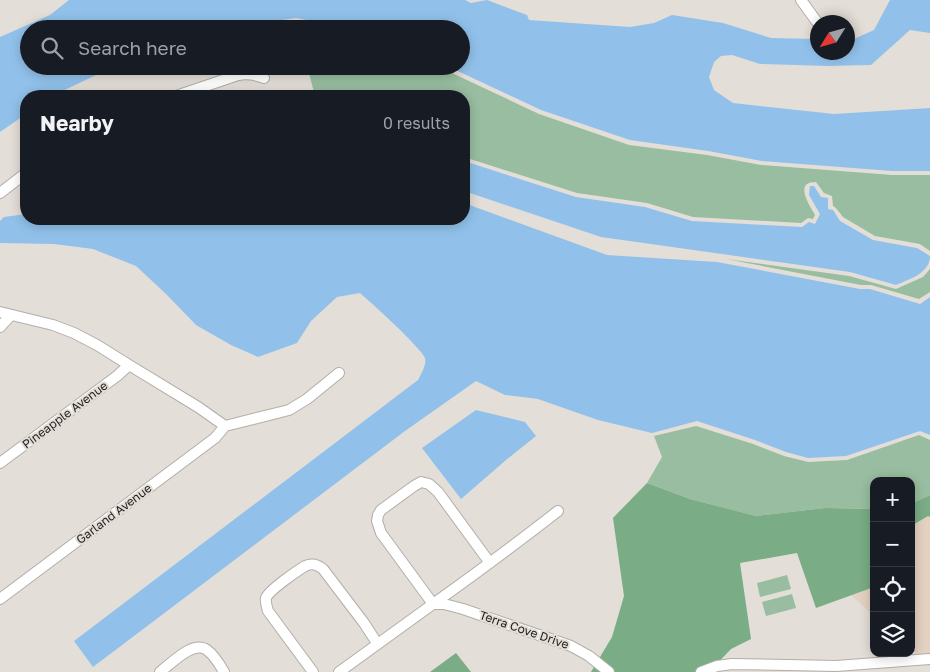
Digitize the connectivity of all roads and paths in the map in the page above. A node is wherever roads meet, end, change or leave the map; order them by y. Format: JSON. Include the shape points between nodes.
{"nodes":[{"id":1,"x":801,"y":0,"type":"edge"},
{"id":2,"x":812,"y":15,"type":"edge"},
{"id":3,"x":238,"y":75,"type":"edge"},
{"id":4,"x":254,"y":75,"type":"edge"},
{"id":5,"x":264,"y":78,"type":"dead end"},
{"id":6,"x":194,"y":90,"type":"edge"},
{"id":7,"x":20,"y":177,"type":"edge"},
{"id":8,"x":0,"y":192,"type":"edge"},
{"id":9,"x":0,"y":312,"type":"edge"},
{"id":10,"x":11,"y":315,"type":"junction"},
{"id":11,"x":0,"y":327,"type":"edge"},
{"id":12,"x":129,"y":365,"type":"junction"},
{"id":13,"x":339,"y":373,"type":"dead end"},
{"id":14,"x":226,"y":426,"type":"junction"},
{"id":15,"x":0,"y":463,"type":"edge"},
{"id":16,"x":558,"y":511,"type":"dead end"},
{"id":17,"x":490,"y":563,"type":"junction"},
{"id":18,"x":0,"y":599,"type":"edge"},
{"id":19,"x":433,"y":604,"type":"junction"},
{"id":20,"x":377,"y":643,"type":"junction"},
{"id":21,"x":930,"y":659,"type":"edge"},
{"id":22,"x":160,"y":672,"type":"edge"},
{"id":23,"x":224,"y":672,"type":"edge"},
{"id":24,"x":314,"y":672,"type":"edge"},
{"id":25,"x":339,"y":672,"type":"edge"},
{"id":26,"x":609,"y":672,"type":"edge"},
{"id":27,"x":701,"y":672,"type":"edge"}],
"edges":[{"from":1,"to":2,"type":"street"},
{"from":3,"to":6,"type":"street"},
{"from":4,"to":5,"type":"street"},
{"from":7,"to":8,"type":"street"},
{"from":9,"to":10,"type":"street"},
{"from":10,"to":11,"type":"street"},
{"from":10,"to":12,"type":"street","via":[[74,333]]},
{"from":12,"to":14,"type":"street"},
{"from":12,"to":15,"type":"street","name":"Pineapple Avenue"},
{"from":13,"to":14,"type":"street","name":"Garland Avenue","via":[[289,410]]},
{"from":14,"to":18,"type":"street","name":"Garland Avenue","via":[[215,438]]},
{"from":16,"to":17,"type":"street"},
{"from":17,"to":19,"type":"street"},
{"from":17,"to":19,"type":"street","via":[[433,486],[421,482],[414,486],[383,509],[377,518],[378,525]]},
{"from":19,"to":20,"type":"street"},
{"from":19,"to":26,"type":"street","name":"Terra Cove Drive","via":[[463,609],[571,646]]},
{"from":20,"to":24,"type":"street","via":[[323,569],[311,564],[301,568],[269,593],[266,600],[268,611]]},
{"from":20,"to":25,"type":"street"},
{"from":21,"to":27,"type":"street","via":[[836,666],[732,664]]},
{"from":22,"to":23,"type":"street","via":[[196,647],[210,652]]}]}
